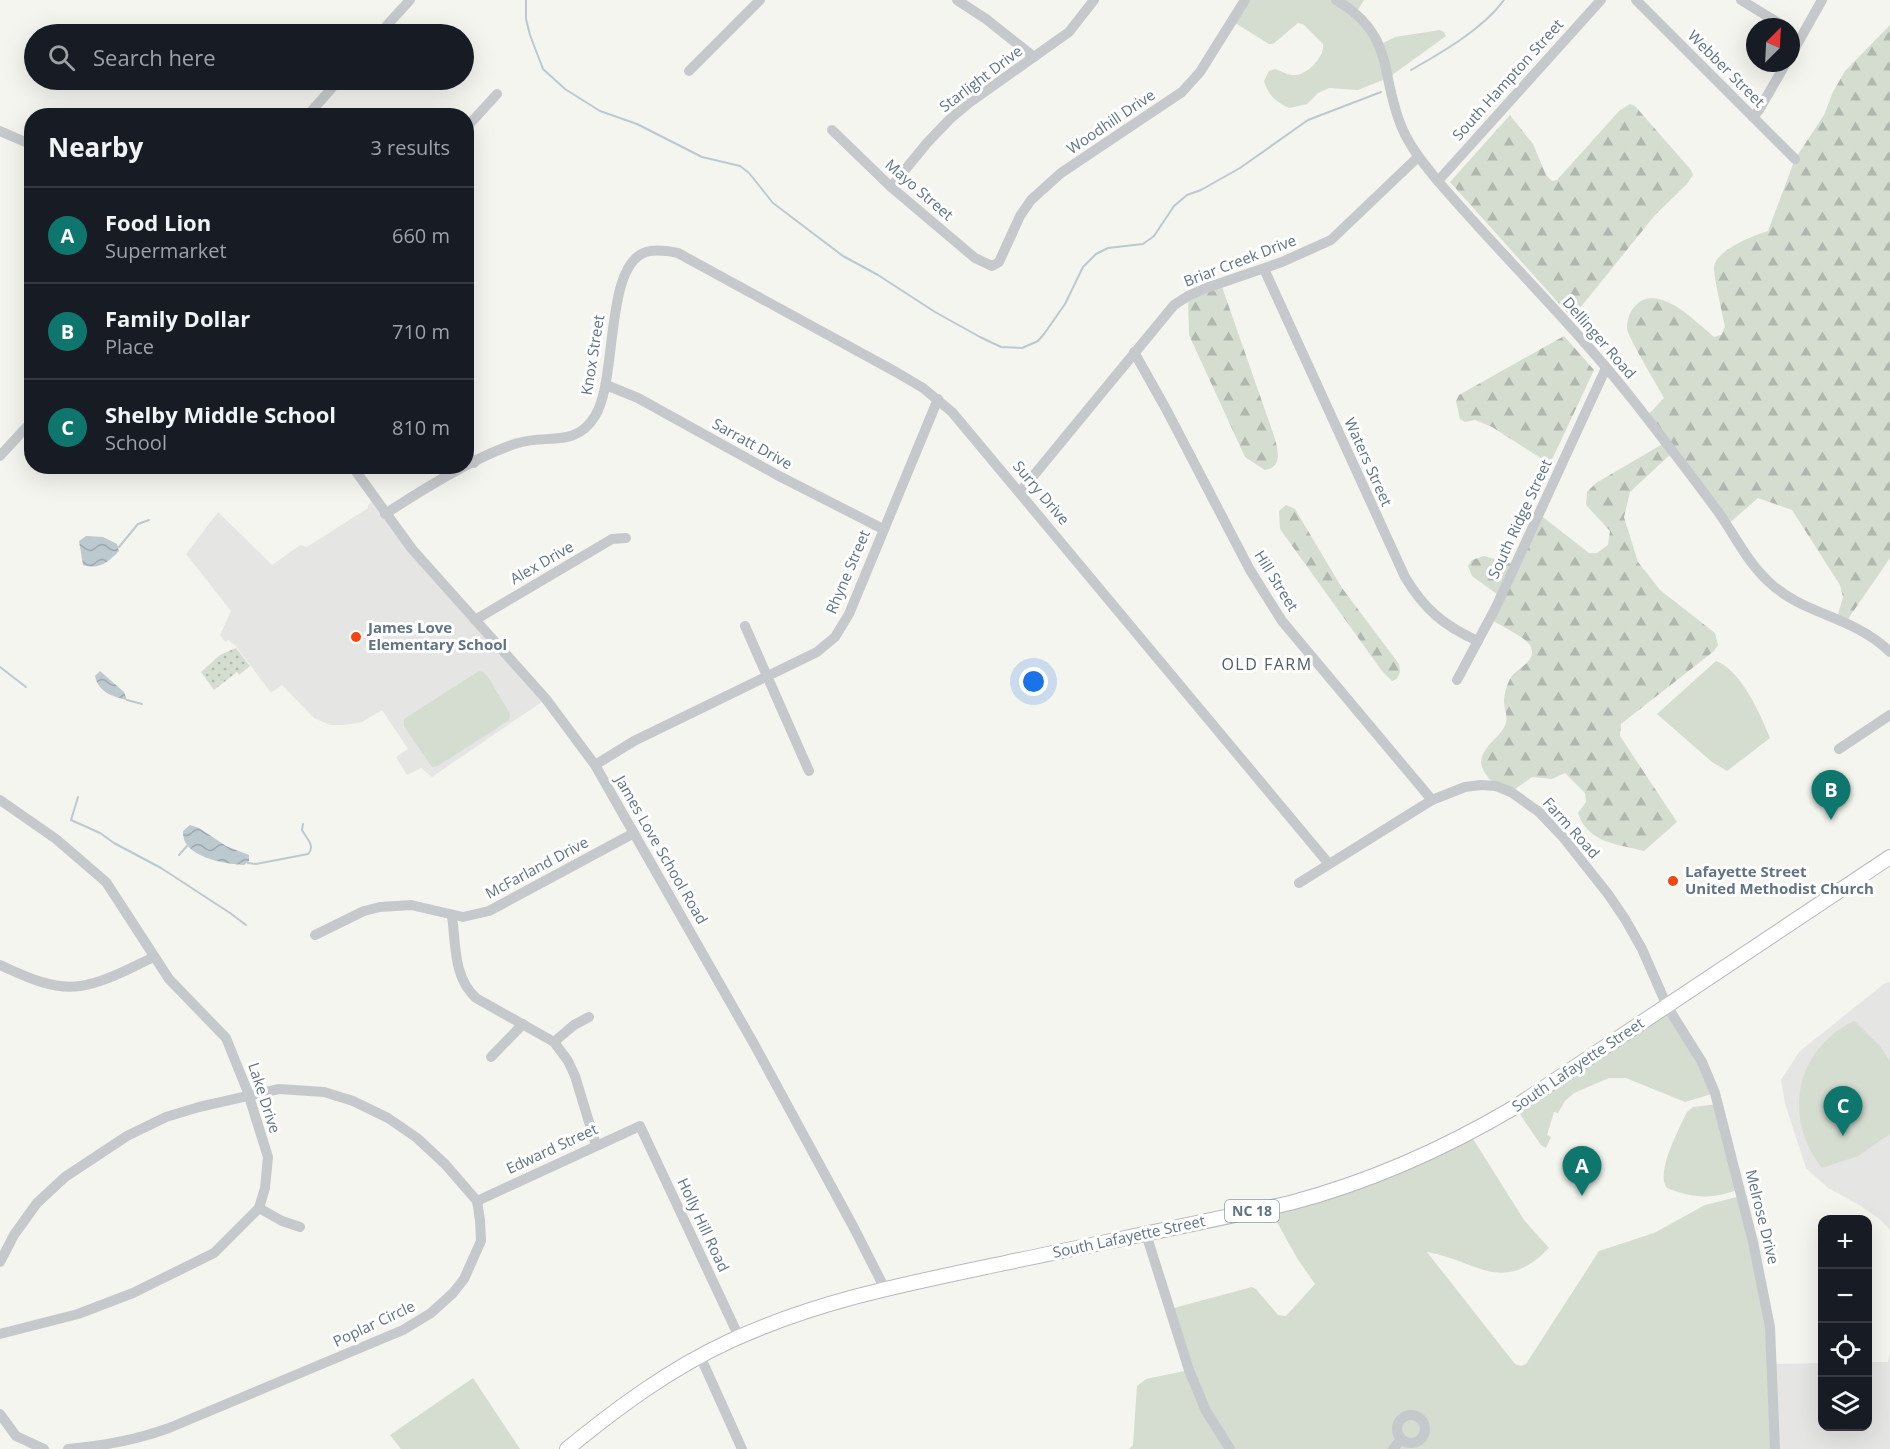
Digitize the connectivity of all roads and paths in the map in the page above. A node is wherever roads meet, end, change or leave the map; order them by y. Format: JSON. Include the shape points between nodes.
{"nodes":[{"id":1,"x":410,"y":0,"type":"edge"},
{"id":2,"x":760,"y":0,"type":"edge"},
{"id":3,"x":957,"y":0,"type":"edge"},
{"id":4,"x":1094,"y":0,"type":"edge"},
{"id":5,"x":1245,"y":0,"type":"edge"},
{"id":6,"x":1336,"y":0,"type":"edge"},
{"id":7,"x":1601,"y":0,"type":"edge"},
{"id":8,"x":1636,"y":0,"type":"edge"},
{"id":9,"x":1741,"y":0,"type":"edge"},
{"id":10,"x":1822,"y":0,"type":"edge"},
{"id":11,"x":1770,"y":18,"type":"edge"},
{"id":12,"x":389,"y":24,"type":"edge"},
{"id":13,"x":1801,"y":37,"type":"edge"},
{"id":14,"x":1034,"y":57,"type":"junction"},
{"id":15,"x":689,"y":71,"type":"dead end"},
{"id":16,"x":1781,"y":72,"type":"edge"},
{"id":17,"x":330,"y":90,"type":"edge"},
{"id":18,"x":497,"y":94,"type":"dead end"},
{"id":19,"x":313,"y":108,"type":"edge"},
{"id":20,"x":1753,"y":117,"type":"junction"},
{"id":21,"x":474,"y":119,"type":"edge"},
{"id":22,"x":832,"y":130,"type":"dead end"},
{"id":23,"x":0,"y":131,"type":"edge"},
{"id":24,"x":24,"y":142,"type":"edge"},
{"id":25,"x":1418,"y":156,"type":"junction"},
{"id":26,"x":1795,"y":159,"type":"dead end"},
{"id":27,"x":1438,"y":181,"type":"junction"},
{"id":28,"x":891,"y":187,"type":"junction"},
{"id":29,"x":646,"y":252,"type":"joint"},
{"id":30,"x":992,"y":266,"type":"joint"},
{"id":31,"x":1264,"y":268,"type":"junction"},
{"id":32,"x":1134,"y":352,"type":"junction"},
{"id":33,"x":1606,"y":368,"type":"junction"},
{"id":34,"x":606,"y":385,"type":"junction"},
{"id":35,"x":938,"y":399,"type":"junction"},
{"id":36,"x":24,"y":430,"type":"edge"},
{"id":37,"x":0,"y":456,"type":"edge"},
{"id":38,"x":474,"y":463,"type":"edge"},
{"id":39,"x":358,"y":474,"type":"edge"},
{"id":40,"x":451,"y":474,"type":"edge"},
{"id":41,"x":1020,"y":492,"type":"junction"},
{"id":42,"x":385,"y":514,"type":"junction"},
{"id":43,"x":883,"y":529,"type":"junction"},
{"id":44,"x":626,"y":538,"type":"dead end"},
{"id":45,"x":475,"y":620,"type":"junction"},
{"id":46,"x":745,"y":626,"type":"dead end"},
{"id":47,"x":1478,"y":641,"type":"junction"},
{"id":48,"x":1890,"y":652,"type":"edge"},
{"id":49,"x":767,"y":677,"type":"junction"},
{"id":50,"x":1457,"y":680,"type":"dead end"},
{"id":51,"x":1890,"y":715,"type":"edge"},
{"id":52,"x":1839,"y":749,"type":"dead end"},
{"id":53,"x":595,"y":765,"type":"junction"},
{"id":54,"x":809,"y":771,"type":"dead end"},
{"id":55,"x":0,"y":800,"type":"edge"},
{"id":56,"x":1432,"y":800,"type":"junction"},
{"id":57,"x":634,"y":833,"type":"junction"},
{"id":58,"x":1890,"y":857,"type":"edge"},
{"id":59,"x":1329,"y":864,"type":"junction"},
{"id":60,"x":1299,"y":883,"type":"dead end"},
{"id":61,"x":452,"y":916,"type":"junction"},
{"id":62,"x":315,"y":935,"type":"dead end"},
{"id":63,"x":154,"y":957,"type":"junction"},
{"id":64,"x":0,"y":965,"type":"edge"},
{"id":65,"x":1667,"y":1006,"type":"junction"},
{"id":66,"x":589,"y":1017,"type":"dead end"},
{"id":67,"x":523,"y":1024,"type":"junction"},
{"id":68,"x":554,"y":1042,"type":"junction"},
{"id":69,"x":491,"y":1058,"type":"dead end"},
{"id":70,"x":249,"y":1096,"type":"junction"},
{"id":71,"x":640,"y":1126,"type":"joint"},
{"id":72,"x":596,"y":1145,"type":"junction"},
{"id":73,"x":477,"y":1201,"type":"junction"},
{"id":74,"x":259,"y":1208,"type":"junction"},
{"id":75,"x":300,"y":1227,"type":"dead end"},
{"id":76,"x":1146,"y":1234,"type":"junction"},
{"id":77,"x":0,"y":1262,"type":"edge"},
{"id":78,"x":885,"y":1289,"type":"junction"},
{"id":79,"x":0,"y":1334,"type":"edge"},
{"id":80,"x":739,"y":1337,"type":"junction"},
{"id":81,"x":699,"y":1356,"type":"junction"},
{"id":82,"x":0,"y":1414,"type":"edge"},
{"id":83,"x":1401,"y":1439,"type":"dead end"},
{"id":84,"x":44,"y":1449,"type":"edge"},
{"id":85,"x":68,"y":1449,"type":"edge"},
{"id":86,"x":567,"y":1449,"type":"edge"},
{"id":87,"x":742,"y":1449,"type":"edge"},
{"id":88,"x":1230,"y":1449,"type":"edge"},
{"id":89,"x":1393,"y":1449,"type":"edge"},
{"id":90,"x":1775,"y":1449,"type":"edge"}],
"edges":[{"from":1,"to":12,"type":"street"},
{"from":2,"to":15,"type":"street"},
{"from":3,"to":14,"type":"street"},
{"from":4,"to":14,"type":"street","name":"Starlight Drive","via":[[1069,32]]},
{"from":5,"to":30,"type":"street","name":"Woodhill Drive","via":[[1200,72],[1182,92],[1061,173],[1030,200],[999,262]]},
{"from":6,"to":25,"type":"street","name":"Dellinger Road","via":[[1356,13],[1377,40],[1401,127]]},
{"from":7,"to":27,"type":"street","name":"South Hampton Street"},
{"from":8,"to":20,"type":"street","name":"Webber Street"},
{"from":9,"to":11,"type":"street"},
{"from":10,"to":13,"type":"street"},
{"from":14,"to":28,"type":"street","name":"Starlight Drive","via":[[950,119]]},
{"from":16,"to":20,"type":"street"},
{"from":17,"to":19,"type":"street"},
{"from":18,"to":21,"type":"street"},
{"from":20,"to":26,"type":"street","name":"Webber Street"},
{"from":22,"to":28,"type":"street","name":"Mayo Street"},
{"from":23,"to":24,"type":"street"},
{"from":25,"to":27,"type":"street","name":"Dellinger Road"},
{"from":25,"to":31,"type":"street","name":"Briar Creek Drive","via":[[1331,240]]},
{"from":27,"to":33,"type":"street","name":"Dellinger Road"},
{"from":28,"to":30,"type":"street","name":"Mayo Street","via":[[975,258]]},
{"from":29,"to":34,"type":"street","name":"Knox Street","via":[[629,265],[624,276]]},
{"from":29,"to":35,"type":"street","name":"Surry Drive","via":[[670,251],[690,258]]},
{"from":31,"to":32,"type":"street","name":"Briar Creek Drive","via":[[1180,300]]},
{"from":31,"to":47,"type":"street","name":"Waters Street","via":[[1405,577],[1419,600],[1435,615]]},
{"from":32,"to":41,"type":"street","name":"Briar Creek Drive"},
{"from":32,"to":56,"type":"street","name":"Hill Street","via":[[1261,590],[1282,621]]},
{"from":33,"to":47,"type":"street","name":"South Ridge Street"},
{"from":33,"to":48,"type":"street","name":"Dellinger Road","via":[[1680,460],[1768,582],[1788,597],[1859,629]]},
{"from":34,"to":38,"type":"street","name":"Knox Street","via":[[597,415],[580,433],[520,442]]},
{"from":34,"to":43,"type":"street","name":"Sarratt Drive","via":[[638,398]]},
{"from":35,"to":41,"type":"street","name":"Surry Drive"},
{"from":35,"to":43,"type":"street","name":"Rhyne Street"},
{"from":36,"to":37,"type":"street"},
{"from":39,"to":42,"type":"street","name":"James Love School Road"},
{"from":40,"to":42,"type":"street","name":"Knox Street"},
{"from":41,"to":59,"type":"street","name":"Surry Drive"},
{"from":42,"to":45,"type":"street","name":"James Love School Road"},
{"from":43,"to":49,"type":"street","name":"Rhyne Street","via":[[849,614],[835,637],[817,652]]},
{"from":44,"to":45,"type":"street","name":"Alex Drive","via":[[612,539]]},
{"from":45,"to":53,"type":"street","name":"James Love School Road","via":[[546,699]]},
{"from":46,"to":49,"type":"street"},
{"from":47,"to":50,"type":"street","name":"South Ridge Street"},
{"from":49,"to":53,"type":"street","name":"Rhyne Street","via":[[634,741]]},
{"from":49,"to":54,"type":"street"},
{"from":51,"to":52,"type":"street"},
{"from":53,"to":57,"type":"street","name":"James Love School Road"},
{"from":55,"to":63,"type":"street","name":"Lake Drive","via":[[56,839],[106,882]]},
{"from":56,"to":59,"type":"street","name":"Farm Road"},
{"from":56,"to":65,"type":"street","name":"Farm Road","via":[[1465,787],[1496,786],[1539,812],[1593,874],[1625,919]]},
{"from":57,"to":61,"type":"street","name":"McFarland Drive","via":[[489,911]]},
{"from":57,"to":78,"type":"street","name":"James Love School Road","via":[[794,1117]]},
{"from":58,"to":65,"type":"main road","name":"South Lafayette Street","number":"NC 18"},
{"from":59,"to":60,"type":"street","name":"Farm Road"},
{"from":61,"to":62,"type":"street","name":"McFarland Drive","via":[[411,905],[380,907]]},
{"from":61,"to":67,"type":"street","via":[[459,968],[469,992]]},
{"from":63,"to":64,"type":"street","via":[[93,983],[69,987],[41,982]]},
{"from":63,"to":70,"type":"street","name":"Lake Drive","via":[[184,998],[226,1038]]},
{"from":65,"to":76,"type":"main road","name":"South Lafayette Street","number":"NC 18","via":[[1515,1107],[1421,1158],[1338,1191]]},
{"from":65,"to":90,"type":"street","name":"Melrose Drive","via":[[1702,1062],[1715,1093],[1753,1242],[1770,1327]]},
{"from":66,"to":68,"type":"street"},
{"from":67,"to":68,"type":"street"},
{"from":67,"to":69,"type":"street"},
{"from":68,"to":72,"type":"street","via":[[575,1076]]},
{"from":70,"to":73,"type":"street","via":[[279,1089],[324,1092],[353,1101],[417,1138]]},
{"from":70,"to":74,"type":"street","name":"Lake Drive","via":[[268,1157]]},
{"from":70,"to":77,"type":"street","via":[[166,1117],[93,1158],[37,1203]]},
{"from":71,"to":72,"type":"street","name":"Edward Street"},
{"from":71,"to":80,"type":"street","name":"Holly Hill Road"},
{"from":72,"to":73,"type":"street","name":"Edward Street"},
{"from":73,"to":85,"type":"street","name":"Poplar Circle","via":[[481,1241],[464,1279],[422,1319],[169,1428],[115,1444]]},
{"from":74,"to":75,"type":"street"},
{"from":74,"to":79,"type":"street","via":[[214,1252],[183,1269],[78,1314]]},
{"from":76,"to":78,"type":"main road","name":"South Lafayette Street","number":"NC 18"},
{"from":76,"to":88,"type":"street","via":[[1189,1370],[1206,1412]]},
{"from":78,"to":80,"type":"main road","name":"South Lafayette Street","number":"NC 18","via":[[802,1311]]},
{"from":80,"to":81,"type":"main road","name":"South Lafayette Street","number":"NC 18"},
{"from":81,"to":86,"type":"main road","name":"South Lafayette Street","number":"NC 18","via":[[602,1420]]},
{"from":81,"to":87,"type":"street"},
{"from":82,"to":84,"type":"street","via":[[16,1436]]},
{"from":83,"to":89,"type":"street"}]}
